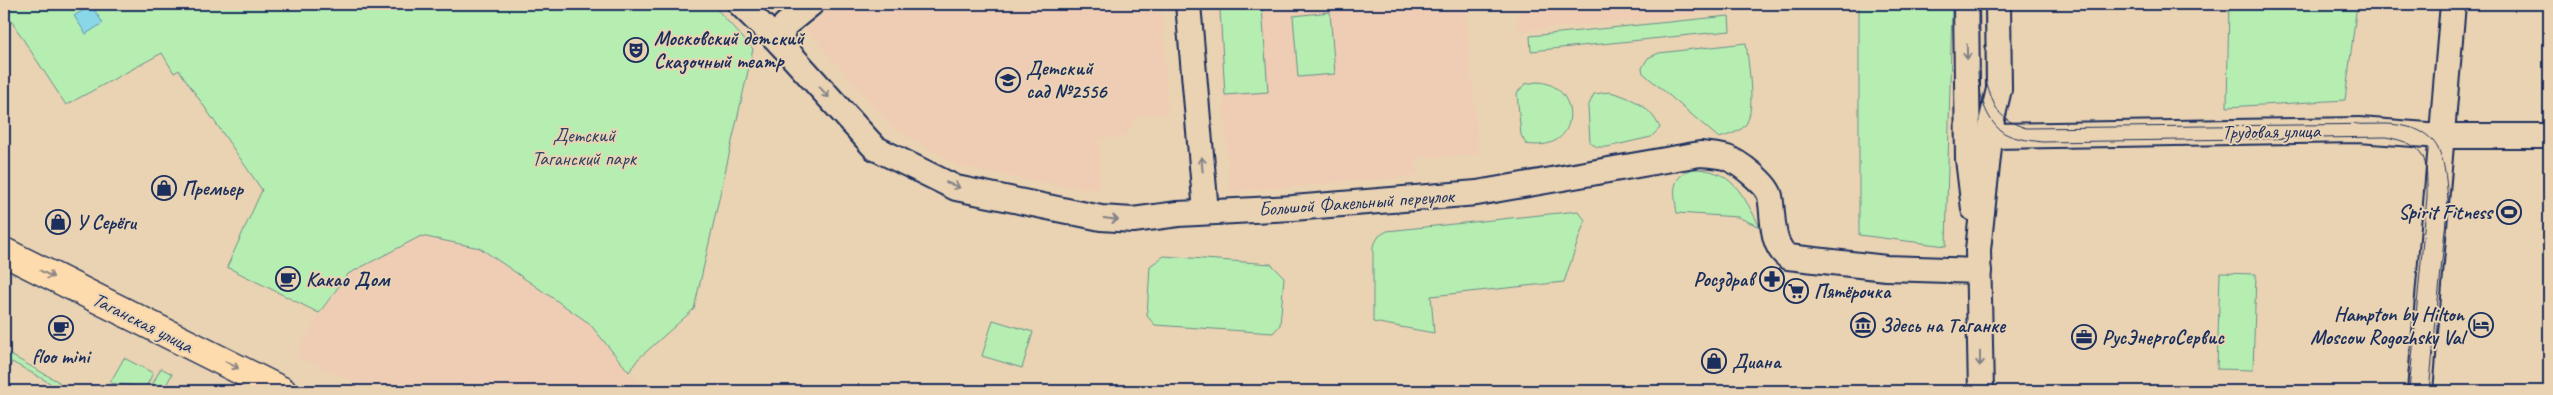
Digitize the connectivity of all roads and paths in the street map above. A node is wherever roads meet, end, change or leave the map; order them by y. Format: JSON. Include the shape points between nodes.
{"nodes":[{"id":1,"x":740,"y":4,"type":"edge"},
{"id":2,"x":811,"y":4,"type":"edge"},
{"id":3,"x":1188,"y":4,"type":"edge"},
{"id":4,"x":1966,"y":4,"type":"edge"},
{"id":5,"x":1998,"y":4,"type":"edge"},
{"id":6,"x":2453,"y":4,"type":"edge"},
{"id":7,"x":779,"y":42,"type":"junction"},
{"id":8,"x":1992,"y":136,"type":"junction"},
{"id":9,"x":2441,"y":136,"type":"junction"},
{"id":10,"x":2549,"y":136,"type":"edge"},
{"id":11,"x":1206,"y":212,"type":"junction"},
{"id":12,"x":4,"y":252,"type":"edge"},
{"id":13,"x":1978,"y":260,"type":"junction"},
{"id":14,"x":282,"y":391,"type":"edge"},
{"id":15,"x":1980,"y":391,"type":"edge"},
{"id":16,"x":2420,"y":391,"type":"edge"}],
"edges":[{"from":1,"to":7,"type":"street","name":"Большой Факельный переулок"},
{"from":2,"to":7,"type":"street","via":[[786,25]]},
{"from":11,"to":3,"type":"street","one_way":true},
{"from":4,"to":13,"type":"street","one_way":true,"via":[[1968,159]]},
{"from":5,"to":8,"type":"street","via":[[1999,89],[1992,119]]},
{"from":6,"to":9,"type":"street"},
{"from":7,"to":11,"type":"street","name":"Большой Факельный переулок","one_way":true,"via":[[874,148],[956,188],[1121,220]]},
{"from":8,"to":9,"type":"street","name":"Трудовая улица","via":[[2359,130]]},
{"from":8,"to":13,"type":"street"},
{"from":9,"to":10,"type":"street","name":"Трудовая улица"},
{"from":9,"to":16,"type":"street"},
{"from":11,"to":13,"type":"street","name":"Большой Факельный переулок","via":[[1476,193],[1700,154],[1728,158],[1750,171],[1769,194],[1776,240],[1780,251],[1788,257],[1886,268]]},
{"from":12,"to":14,"type":"main road","name":"Таганская улица","one_way":true},
{"from":13,"to":15,"type":"street","one_way":true}]}
